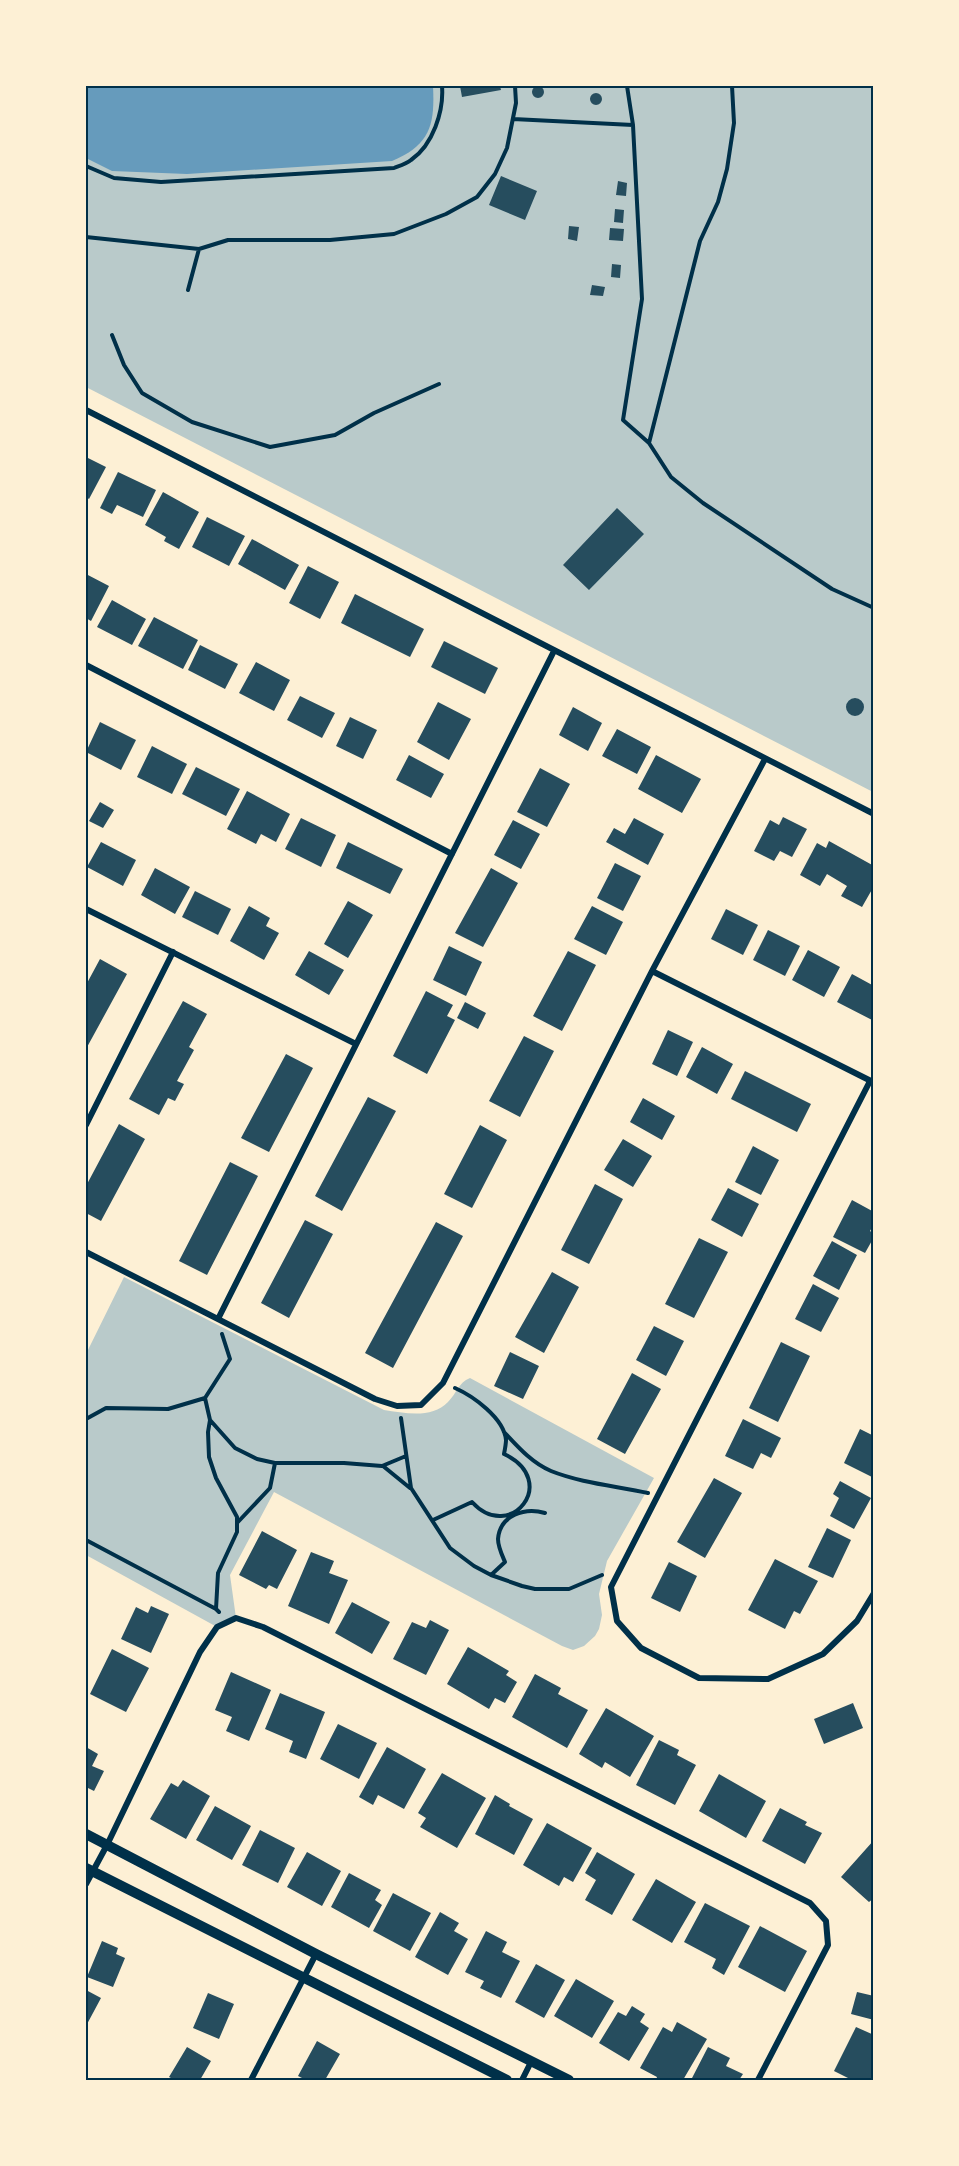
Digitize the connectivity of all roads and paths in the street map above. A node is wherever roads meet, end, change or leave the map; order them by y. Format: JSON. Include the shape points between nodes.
{"nodes":[{"id":1,"x":442,"y":86,"type":"edge"},
{"id":2,"x":515,"y":86,"type":"edge"},
{"id":3,"x":627,"y":86,"type":"edge"},
{"id":4,"x":732,"y":86,"type":"edge"},
{"id":5,"x":513,"y":119,"type":"junction"},
{"id":6,"x":633,"y":125,"type":"junction"},
{"id":7,"x":86,"y":166,"type":"edge"},
{"id":8,"x":86,"y":237,"type":"edge"},
{"id":9,"x":199,"y":249,"type":"junction"},
{"id":10,"x":188,"y":290,"type":"dead end"},
{"id":11,"x":112,"y":335,"type":"dead end"},
{"id":12,"x":439,"y":384,"type":"dead end"},
{"id":13,"x":86,"y":410,"type":"edge"},
{"id":14,"x":649,"y":443,"type":"junction"},
{"id":15,"x":873,"y":608,"type":"edge"},
{"id":16,"x":554,"y":651,"type":"junction"},
{"id":17,"x":86,"y":666,"type":"edge"},
{"id":18,"x":765,"y":759,"type":"junction"},
{"id":19,"x":873,"y":814,"type":"edge"},
{"id":20,"x":452,"y":854,"type":"junction"},
{"id":21,"x":86,"y":909,"type":"edge"},
{"id":22,"x":173,"y":952,"type":"junction"},
{"id":23,"x":652,"y":971,"type":"junction"},
{"id":24,"x":356,"y":1044,"type":"junction"},
{"id":25,"x":872,"y":1082,"type":"edge"},
{"id":26,"x":86,"y":1125,"type":"edge"},
{"id":27,"x":86,"y":1252,"type":"edge"},
{"id":28,"x":218,"y":1319,"type":"junction"},
{"id":29,"x":443,"y":1383,"type":"junction"},
{"id":30,"x":205,"y":1398,"type":"junction"},
{"id":31,"x":397,"y":1407,"type":"junction"},
{"id":32,"x":86,"y":1419,"type":"edge"},
{"id":33,"x":210,"y":1420,"type":"junction"},
{"id":34,"x":504,"y":1431,"type":"junction"},
{"id":35,"x":406,"y":1456,"type":"junction"},
{"id":36,"x":275,"y":1463,"type":"junction"},
{"id":37,"x":382,"y":1466,"type":"junction"},
{"id":38,"x":411,"y":1488,"type":"junction"},
{"id":39,"x":658,"y":1496,"type":"junction"},
{"id":40,"x":545,"y":1513,"type":"dead end"},
{"id":41,"x":514,"y":1514,"type":"junction"},
{"id":42,"x":433,"y":1520,"type":"junction"},
{"id":43,"x":237,"y":1523,"type":"junction"},
{"id":44,"x":86,"y":1540,"type":"edge"},
{"id":45,"x":621,"y":1566,"type":"junction"},
{"id":46,"x":491,"y":1575,"type":"junction"},
{"id":47,"x":873,"y":1593,"type":"edge"},
{"id":48,"x":216,"y":1609,"type":"junction"},
{"id":49,"x":227,"y":1622,"type":"junction"},
{"id":50,"x":86,"y":1834,"type":"edge"},
{"id":51,"x":107,"y":1845,"type":"junction"},
{"id":52,"x":89,"y":1869,"type":"edge"},
{"id":53,"x":86,"y":1884,"type":"edge"},
{"id":54,"x":316,"y":1954,"type":"junction"},
{"id":55,"x":304,"y":1979,"type":"junction"},
{"id":56,"x":531,"y":2062,"type":"junction"},
{"id":57,"x":251,"y":2080,"type":"edge"},
{"id":58,"x":507,"y":2080,"type":"edge"},
{"id":59,"x":522,"y":2080,"type":"edge"},
{"id":60,"x":569,"y":2080,"type":"edge"},
{"id":61,"x":758,"y":2080,"type":"edge"}],
"edges":[{"from":1,"to":7,"type":"path","via":[[438,116],[423,150],[411,161],[394,168],[161,182],[114,178]]},
{"from":2,"to":5,"type":"path"},
{"from":3,"to":6,"type":"path"},
{"from":4,"to":14,"type":"path","via":[[734,123],[727,169],[718,202],[700,241]]},
{"from":5,"to":6,"type":"path"},
{"from":5,"to":9,"type":"path","via":[[507,148],[495,174],[477,197],[446,214],[394,234],[330,240],[228,240]]},
{"from":6,"to":14,"type":"path","via":[[642,299],[623,420]]},
{"from":8,"to":9,"type":"path"},
{"from":9,"to":10,"type":"path"},
{"from":11,"to":12,"type":"path","via":[[124,365],[142,393],[192,422],[270,447],[335,435]]},
{"from":13,"to":16,"type":"street"},
{"from":14,"to":15,"type":"path","via":[[671,477],[703,503],[832,589]]},
{"from":16,"to":18,"type":"street"},
{"from":16,"to":20,"type":"street"},
{"from":17,"to":20,"type":"street"},
{"from":18,"to":19,"type":"street"},
{"from":18,"to":23,"type":"street"},
{"from":20,"to":24,"type":"street"},
{"from":21,"to":22,"type":"street"},
{"from":22,"to":24,"type":"street"},
{"from":22,"to":26,"type":"street"},
{"from":23,"to":25,"type":"street"},
{"from":23,"to":29,"type":"street"},
{"from":24,"to":28,"type":"street"},
{"from":25,"to":39,"type":"street"},
{"from":27,"to":28,"type":"street"},
{"from":28,"to":30,"type":"path","via":[[230,1359]]},
{"from":28,"to":31,"type":"street"},
{"from":29,"to":31,"type":"street","via":[[421,1405]]},
{"from":29,"to":34,"type":"path","via":[[480,1401]]},
{"from":30,"to":32,"type":"path","via":[[168,1409],[106,1408]]},
{"from":30,"to":33,"type":"path"},
{"from":31,"to":35,"type":"path"},
{"from":33,"to":36,"type":"path","via":[[235,1448],[257,1460]]},
{"from":33,"to":43,"type":"path","via":[[209,1457]]},
{"from":34,"to":39,"type":"path","via":[[529,1458],[550,1470]]},
{"from":34,"to":41,"type":"path","via":[[504,1454],[522,1465],[530,1481],[527,1496]]},
{"from":35,"to":37,"type":"path"},
{"from":35,"to":38,"type":"path"},
{"from":36,"to":37,"type":"path"},
{"from":36,"to":43,"type":"path","via":[[270,1488]]},
{"from":37,"to":38,"type":"path"},
{"from":38,"to":42,"type":"path"},
{"from":39,"to":45,"type":"street"},
{"from":40,"to":41,"type":"path","via":[[534,1509]]},
{"from":41,"to":42,"type":"path","via":[[485,1514],[472,1502]]},
{"from":41,"to":46,"type":"path","via":[[498,1540],[505,1562]]},
{"from":42,"to":46,"type":"path","via":[[450,1548]]},
{"from":43,"to":48,"type":"path","via":[[237,1532],[218,1573]]},
{"from":44,"to":48,"type":"path"},
{"from":45,"to":46,"type":"path","via":[[569,1589],[522,1586]]},
{"from":45,"to":47,"type":"street","via":[[611,1587],[617,1621],[641,1648],[699,1678],[768,1679],[823,1654],[857,1622]]},
{"from":48,"to":49,"type":"path"},
{"from":49,"to":51,"type":"street","via":[[217,1627],[200,1652]]},
{"from":49,"to":61,"type":"street","via":[[236,1618],[263,1627],[810,1903],[826,1921],[828,1946]]},
{"from":50,"to":51,"type":"street"},
{"from":51,"to":52,"type":"street"},
{"from":51,"to":54,"type":"street"},
{"from":52,"to":53,"type":"street"},
{"from":52,"to":55,"type":"street"},
{"from":54,"to":55,"type":"street"},
{"from":54,"to":56,"type":"street"},
{"from":55,"to":57,"type":"street"},
{"from":55,"to":58,"type":"street"},
{"from":56,"to":59,"type":"street"},
{"from":56,"to":60,"type":"street"}]}
